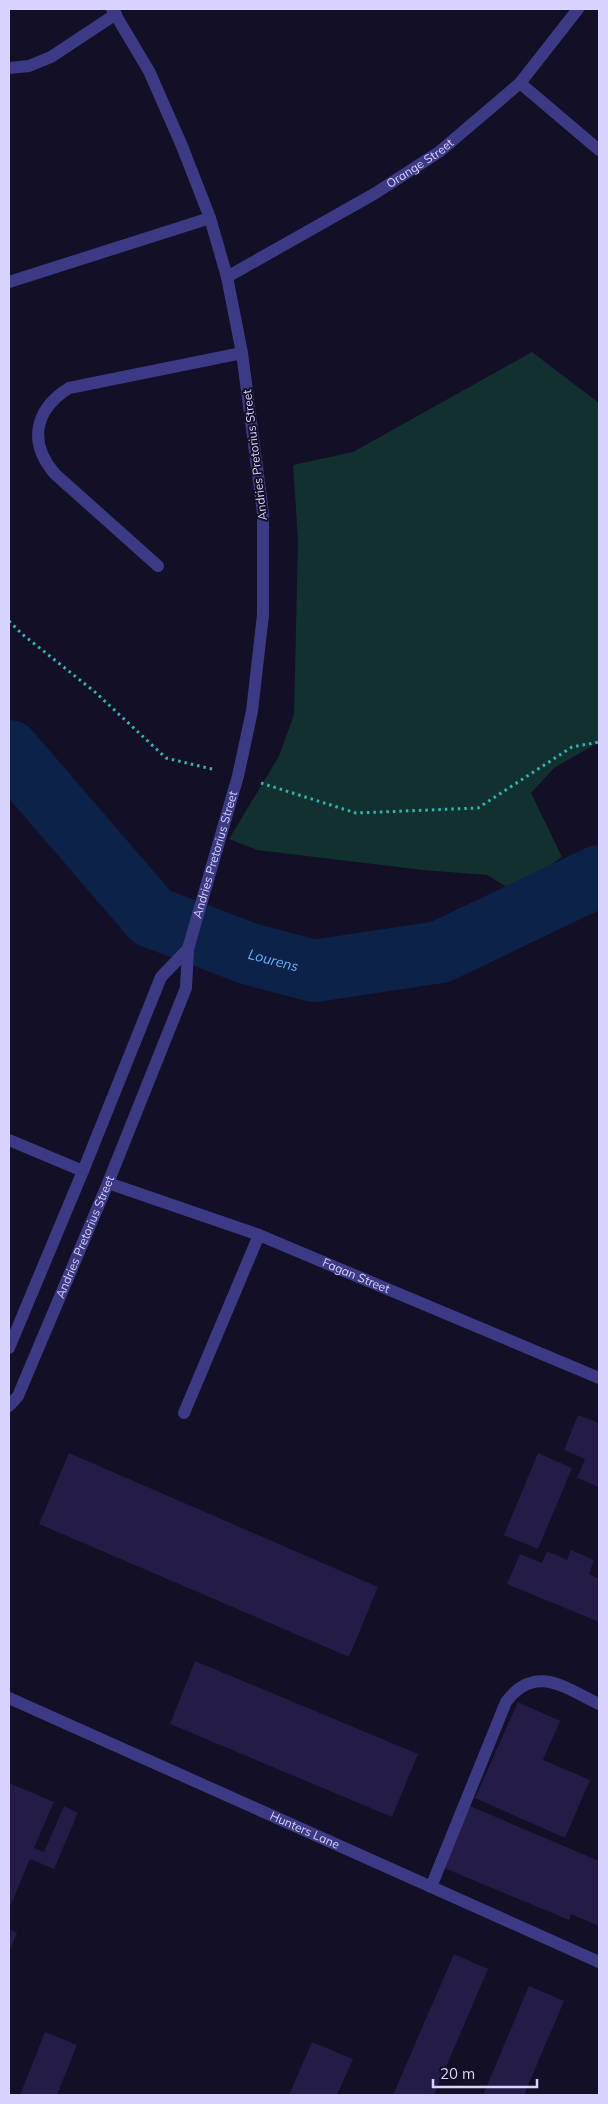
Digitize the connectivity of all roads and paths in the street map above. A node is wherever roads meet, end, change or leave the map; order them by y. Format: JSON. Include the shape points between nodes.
{"nodes":[{"id":1,"x":578,"y":9,"type":"edge"},
{"id":2,"x":114,"y":11,"type":"edge"},
{"id":3,"x":9,"y":68,"type":"edge"},
{"id":4,"x":520,"y":83,"type":"junction"},
{"id":5,"x":599,"y":150,"type":"edge"},
{"id":6,"x":210,"y":218,"type":"junction"},
{"id":7,"x":227,"y":277,"type":"junction"},
{"id":8,"x":9,"y":282,"type":"edge"},
{"id":9,"x":242,"y":353,"type":"junction"},
{"id":10,"x":158,"y":566,"type":"dead end"},
{"id":11,"x":9,"y":621,"type":"edge"},
{"id":12,"x":599,"y":742,"type":"edge"},
{"id":13,"x":238,"y":776,"type":"junction"},
{"id":14,"x":188,"y":949,"type":"junction"},
{"id":15,"x":9,"y":1140,"type":"edge"},
{"id":16,"x":83,"y":1171,"type":"junction"},
{"id":17,"x":108,"y":1183,"type":"junction"},
{"id":18,"x":259,"y":1235,"type":"junction"},
{"id":19,"x":9,"y":1348,"type":"edge"},
{"id":20,"x":599,"y":1378,"type":"edge"},
{"id":21,"x":9,"y":1406,"type":"edge"},
{"id":22,"x":184,"y":1412,"type":"dead end"},
{"id":23,"x":9,"y":1698,"type":"edge"},
{"id":24,"x":599,"y":1704,"type":"edge"},
{"id":25,"x":432,"y":1887,"type":"junction"},
{"id":26,"x":599,"y":1962,"type":"edge"}],
"edges":[{"from":1,"to":4,"type":"street","name":"Orange Street"},
{"from":2,"to":3,"type":"street","via":[[51,58],[29,66]]},
{"from":2,"to":6,"type":"street","name":"Andries Pretorius Street","via":[[149,71]]},
{"from":4,"to":5,"type":"street"},
{"from":4,"to":7,"type":"street","name":"Orange Street","via":[[439,152],[374,194]]},
{"from":6,"to":7,"type":"street","name":"Andries Pretorius Street"},
{"from":6,"to":8,"type":"street"},
{"from":7,"to":9,"type":"street","name":"Andries Pretorius Street"},
{"from":9,"to":10,"type":"street","via":[[69,388],[43,413],[38,436],[46,464]]},
{"from":9,"to":13,"type":"street","name":"Andries Pretorius Street","via":[[263,513],[263,615],[252,711]]},
{"from":11,"to":13,"type":"path","via":[[95,692],[166,758]]},
{"from":12,"to":13,"type":"path","via":[[572,747],[478,808],[356,813]]},
{"from":13,"to":14,"type":"street","name":"Andries Pretorius Street"},
{"from":14,"to":16,"type":"street","name":"Andries Pretorius Street","via":[[161,977]]},
{"from":14,"to":17,"type":"street","name":"Andries Pretorius Street","via":[[186,988]]},
{"from":15,"to":16,"type":"street"},
{"from":16,"to":19,"type":"street","name":"Andries Pretorius Street"},
{"from":17,"to":18,"type":"street","name":"Fagan Street"},
{"from":17,"to":21,"type":"street","name":"Andries Pretorius Street","via":[[18,1396]]},
{"from":18,"to":20,"type":"street","name":"Fagan Street"},
{"from":18,"to":22,"type":"street"},
{"from":23,"to":25,"type":"street","name":"Hunters Lane"},
{"from":24,"to":25,"type":"street","via":[[544,1680],[529,1682],[512,1695],[506,1702]]},
{"from":25,"to":26,"type":"street","name":"Hunters Lane"}]}
